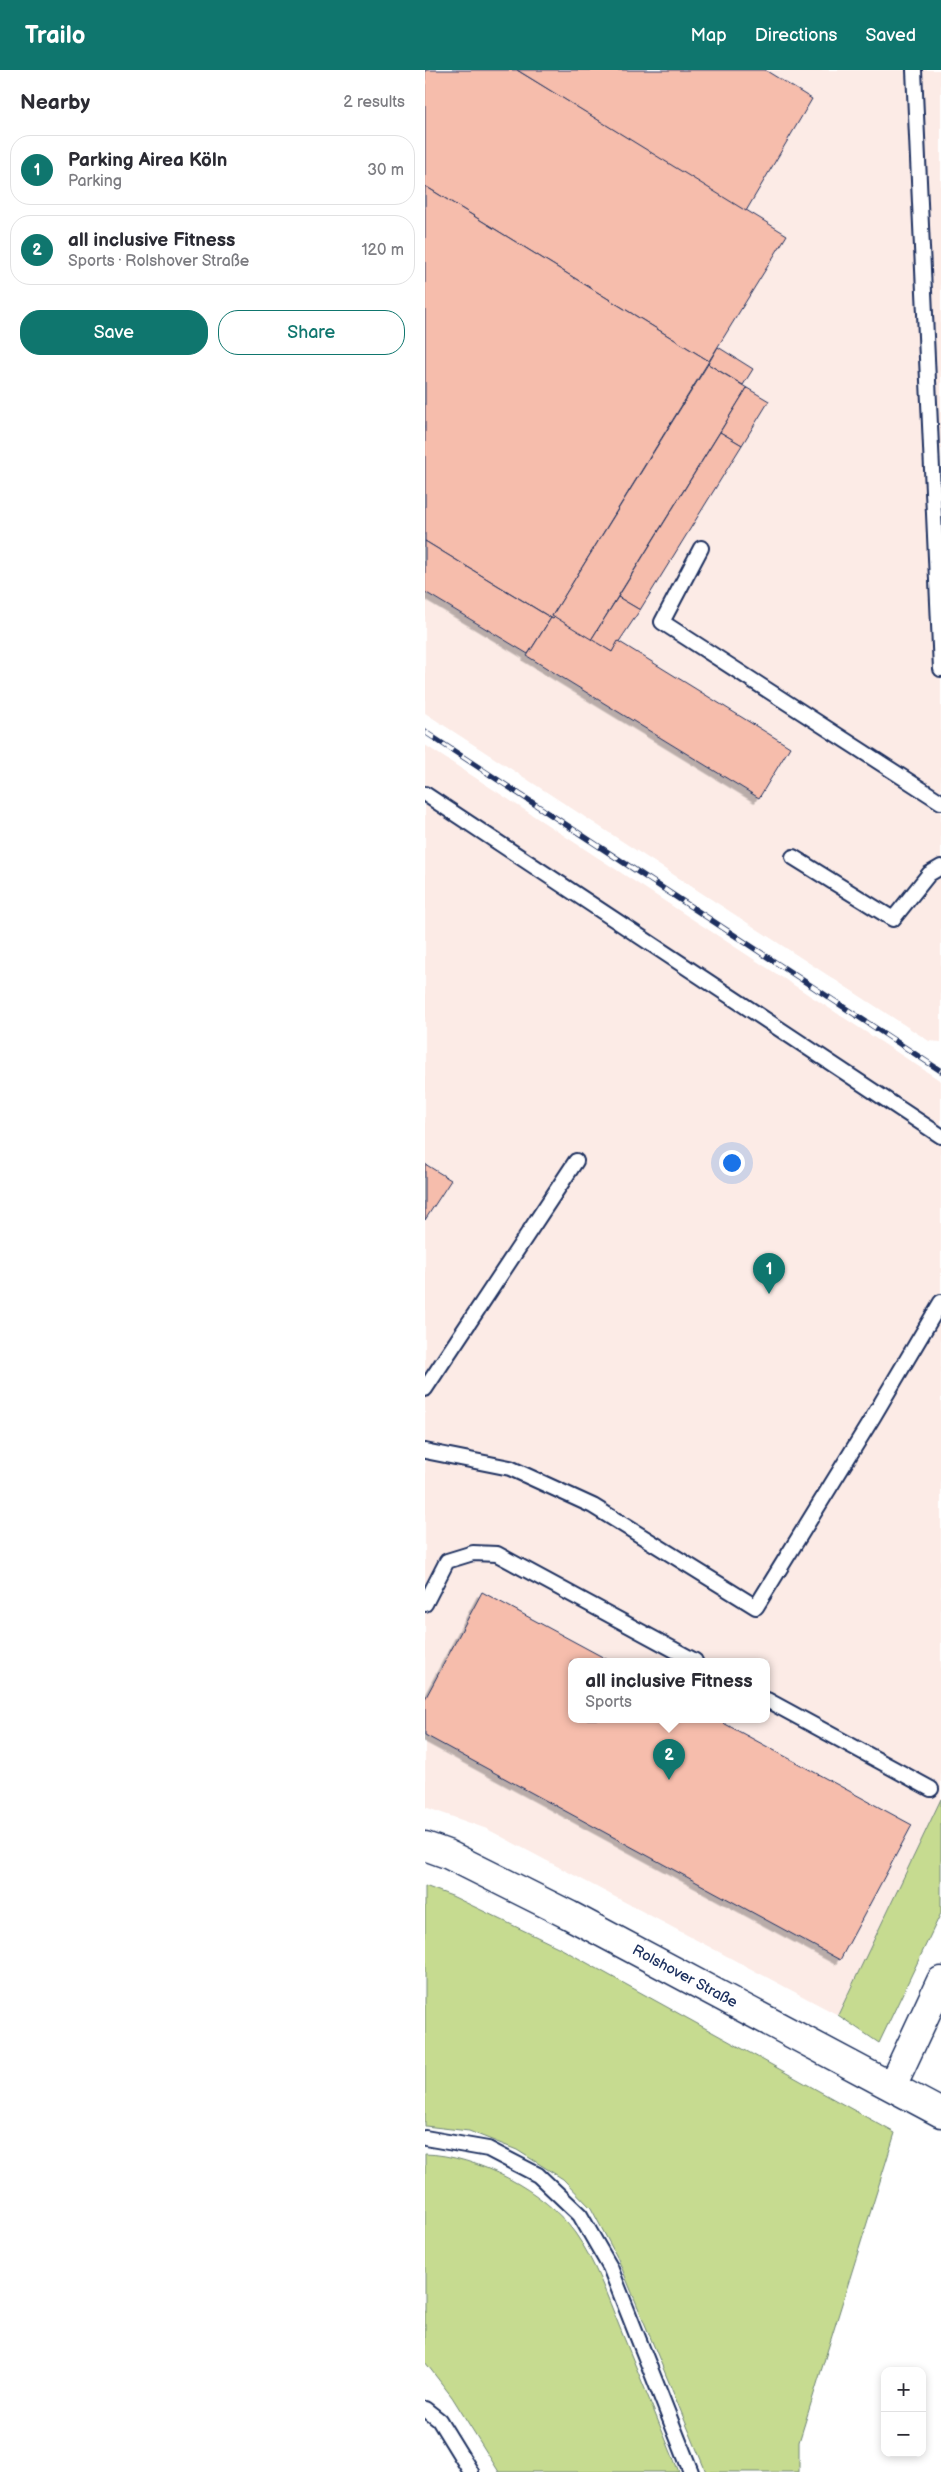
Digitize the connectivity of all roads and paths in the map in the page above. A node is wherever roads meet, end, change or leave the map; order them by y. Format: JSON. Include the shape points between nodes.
{"nodes":[{"id":1,"x":914,"y":70,"type":"edge"},
{"id":2,"x":701,"y":548,"type":"dead end"},
{"id":3,"x":941,"y":669,"type":"edge"},
{"id":4,"x":425,"y":794,"type":"edge"},
{"id":5,"x":941,"y":802,"type":"edge"},
{"id":6,"x":793,"y":857,"type":"dead end"},
{"id":7,"x":941,"y":867,"type":"edge"},
{"id":8,"x":941,"y":1136,"type":"edge"},
{"id":9,"x":576,"y":1161,"type":"dead end"},
{"id":10,"x":941,"y":1302,"type":"edge"},
{"id":11,"x":425,"y":1390,"type":"edge"},
{"id":12,"x":425,"y":1451,"type":"edge"},
{"id":13,"x":425,"y":1604,"type":"edge"},
{"id":14,"x":689,"y":1658,"type":"edge"},
{"id":15,"x":770,"y":1702,"type":"edge"},
{"id":16,"x":931,"y":1789,"type":"dead end"},
{"id":17,"x":425,"y":1846,"type":"edge"},
{"id":18,"x":941,"y":1981,"type":"edge"},
{"id":19,"x":891,"y":2086,"type":"junction"},
{"id":20,"x":941,"y":2113,"type":"edge"},
{"id":21,"x":425,"y":2138,"type":"edge"},
{"id":22,"x":425,"y":2409,"type":"edge"},
{"id":23,"x":471,"y":2472,"type":"edge"},
{"id":24,"x":691,"y":2472,"type":"edge"}],
"edges":[{"from":1,"to":3,"type":"lane"},
{"from":2,"to":5,"type":"lane","via":[[662,622]]},
{"from":4,"to":8,"type":"lane"},
{"from":6,"to":7,"type":"lane","via":[[893,919],[929,874]]},
{"from":9,"to":11,"type":"lane"},
{"from":10,"to":12,"type":"lane","via":[[756,1607],[593,1506],[510,1468]]},
{"from":13,"to":14,"type":"lane","via":[[447,1561],[473,1553],[497,1554]]},
{"from":15,"to":16,"type":"lane"},
{"from":17,"to":19,"type":"street","name":"Rolshover Straße","via":[[569,1915]]},
{"from":18,"to":19,"type":"street"},
{"from":19,"to":20,"type":"street","name":"Rolshover Straße"},
{"from":21,"to":24,"type":"lane","via":[[488,2149],[538,2175],[580,2216],[609,2267]]},
{"from":22,"to":23,"type":"lane","via":[[439,2420]]}]}
